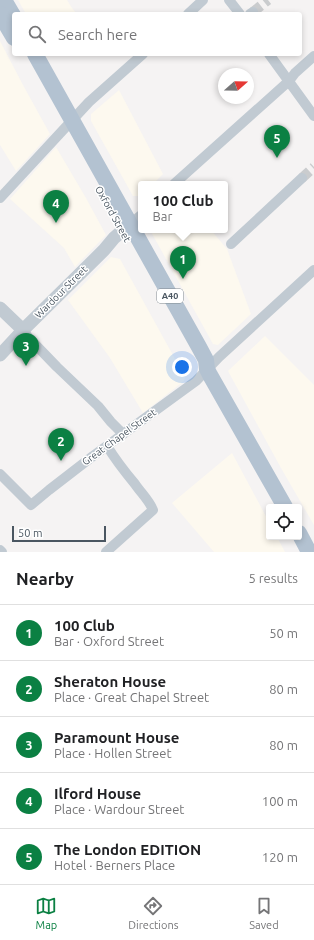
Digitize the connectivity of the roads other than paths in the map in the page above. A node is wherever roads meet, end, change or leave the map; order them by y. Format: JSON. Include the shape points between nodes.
{"nodes":[{"id":1,"x":4,"y":0,"type":"edge"},
{"id":2,"x":203,"y":0,"type":"edge"},
{"id":3,"x":229,"y":0,"type":"edge"},
{"id":4,"x":190,"y":12,"type":"edge"},
{"id":5,"x":238,"y":12,"type":"edge"},
{"id":6,"x":7,"y":24,"type":"edge"},
{"id":7,"x":24,"y":56,"type":"edge"},
{"id":8,"x":36,"y":56,"type":"edge"},
{"id":9,"x":141,"y":56,"type":"edge"},
{"id":10,"x":271,"y":56,"type":"edge"},
{"id":11,"x":314,"y":56,"type":"edge"},
{"id":12,"x":289,"y":81,"type":"junction"},
{"id":13,"x":314,"y":116,"type":"edge"},
{"id":14,"x":69,"y":124,"type":"junction"},
{"id":15,"x":302,"y":178,"type":"tunnel mouth"},
{"id":16,"x":177,"y":181,"type":"edge"},
{"id":17,"x":0,"y":198,"type":"edge"},
{"id":18,"x":131,"y":223,"type":"edge"},
{"id":19,"x":231,"y":244,"type":"dead end"},
{"id":20,"x":314,"y":270,"type":"edge"},
{"id":21,"x":0,"y":308,"type":"edge"},
{"id":22,"x":23,"y":330,"type":"junction"},
{"id":23,"x":0,"y":355,"type":"edge"},
{"id":24,"x":207,"y":369,"type":"junction"},
{"id":25,"x":124,"y":434,"type":"junction"},
{"id":26,"x":107,"y":446,"type":"junction"},
{"id":27,"x":0,"y":474,"type":"edge"},
{"id":28,"x":283,"y":504,"type":"edge"},
{"id":29,"x":302,"y":539,"type":"edge"},
{"id":30,"x":106,"y":552,"type":"edge"},
{"id":31,"x":309,"y":552,"type":"edge"}],
"edges":[{"from":1,"to":6,"type":"main road"},
{"from":2,"to":4,"type":"street"},
{"from":3,"to":5,"type":"street"},
{"from":7,"to":14,"type":"main road","name":"Oxford Street","number":"A40"},
{"from":8,"to":14,"type":"main road","name":"Oxford Street","number":"A40"},
{"from":9,"to":14,"type":"street","via":[[89,102]]},
{"from":10,"to":12,"type":"street"},
{"from":11,"to":12,"type":"street"},
{"from":12,"to":13,"type":"street"},
{"from":12,"to":16,"type":"street"},
{"from":14,"to":17,"type":"street"},
{"from":14,"to":18,"type":"main road","name":"Oxford Street","number":"A40"},
{"from":15,"to":19,"type":"street"},
{"from":18,"to":22,"type":"street","name":"Wardour Street"},
{"from":18,"to":24,"type":"main road","name":"Oxford Street","number":"A40","via":[[150,281],[198,366]]},
{"from":20,"to":24,"type":"street","name":"Great Chapel Street"},
{"from":21,"to":22,"type":"street"},
{"from":22,"to":23,"type":"street","name":"Wardour Street"},
{"from":22,"to":25,"type":"street"},
{"from":24,"to":25,"type":"street","name":"Great Chapel Street","via":[[196,381]]},
{"from":24,"to":28,"type":"main road","name":"Oxford Street","number":"A40"},
{"from":25,"to":26,"type":"street","name":"Great Chapel Street"},
{"from":26,"to":27,"type":"street","name":"Great Chapel Street","via":[[31,505]]},
{"from":26,"to":30,"type":"street","via":[[153,510]]},
{"from":29,"to":31,"type":"main road"}]}
